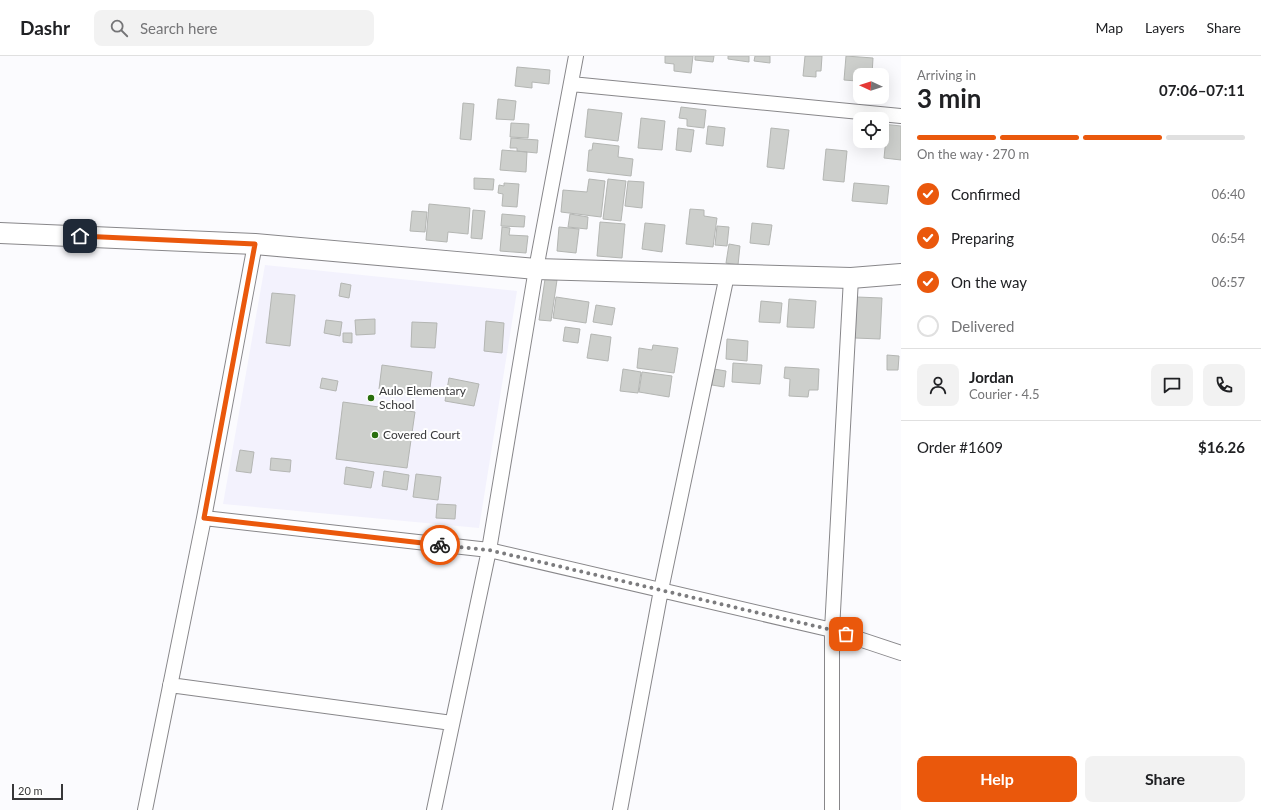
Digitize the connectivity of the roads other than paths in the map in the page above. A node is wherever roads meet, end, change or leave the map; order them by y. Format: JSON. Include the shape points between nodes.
{"nodes":[{"id":1,"x":576,"y":56,"type":"edge"},
{"id":2,"x":571,"y":84,"type":"junction"},
{"id":3,"x":901,"y":116,"type":"edge"},
{"id":4,"x":0,"y":233,"type":"edge"},
{"id":5,"x":255,"y":244,"type":"junction"},
{"id":6,"x":536,"y":269,"type":"junction"},
{"id":7,"x":901,"y":274,"type":"edge"},
{"id":8,"x":728,"y":275,"type":"junction"},
{"id":9,"x":851,"y":278,"type":"junction"},
{"id":10,"x":204,"y":518,"type":"junction"},
{"id":11,"x":489,"y":550,"type":"junction"},
{"id":12,"x":661,"y":590,"type":"junction"},
{"id":13,"x":832,"y":630,"type":"junction"},
{"id":14,"x":901,"y":653,"type":"edge"},
{"id":15,"x":170,"y":685,"type":"junction"},
{"id":16,"x":452,"y":723,"type":"junction"},
{"id":17,"x":145,"y":810,"type":"edge"},
{"id":18,"x":434,"y":810,"type":"edge"},
{"id":19,"x":620,"y":810,"type":"edge"},
{"id":20,"x":832,"y":810,"type":"edge"}],
"edges":[{"from":1,"to":2,"type":"street"},
{"from":2,"to":3,"type":"street"},
{"from":2,"to":6,"type":"street"},
{"from":4,"to":5,"type":"street"},
{"from":5,"to":6,"type":"street"},
{"from":5,"to":10,"type":"street"},
{"from":6,"to":8,"type":"street"},
{"from":6,"to":11,"type":"street"},
{"from":7,"to":9,"type":"street"},
{"from":8,"to":9,"type":"street"},
{"from":8,"to":12,"type":"street"},
{"from":9,"to":13,"type":"street"},
{"from":10,"to":11,"type":"street"},
{"from":10,"to":15,"type":"street"},
{"from":11,"to":12,"type":"street"},
{"from":11,"to":16,"type":"street"},
{"from":12,"to":13,"type":"street"},
{"from":12,"to":19,"type":"street"},
{"from":13,"to":14,"type":"street"},
{"from":13,"to":20,"type":"street"},
{"from":15,"to":16,"type":"street"},
{"from":15,"to":17,"type":"street"},
{"from":16,"to":18,"type":"street"}]}
